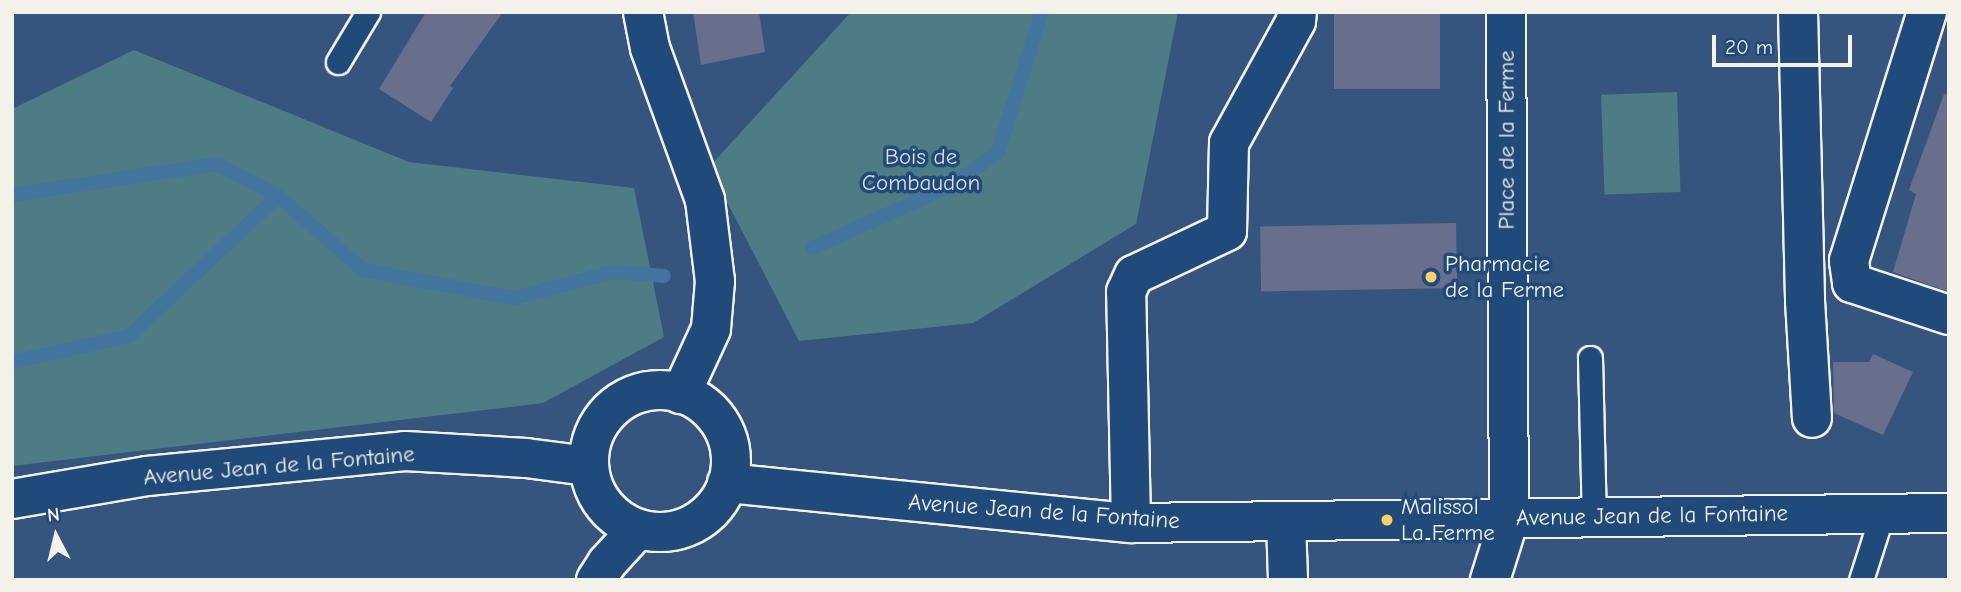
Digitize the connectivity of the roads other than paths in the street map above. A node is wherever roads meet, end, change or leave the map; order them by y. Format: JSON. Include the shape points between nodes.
{"nodes":[{"id":1,"x":368,"y":12,"type":"edge"},
{"id":2,"x":643,"y":12,"type":"edge"},
{"id":3,"x":1297,"y":12,"type":"edge"},
{"id":4,"x":1506,"y":12,"type":"edge"},
{"id":5,"x":1798,"y":12,"type":"edge"},
{"id":6,"x":1927,"y":12,"type":"edge"},
{"id":7,"x":338,"y":62,"type":"dead end"},
{"id":8,"x":1949,"y":315,"type":"edge"},
{"id":9,"x":1590,"y":358,"type":"dead end"},
{"id":10,"x":681,"y":394,"type":"junction"},
{"id":11,"x":1812,"y":418,"type":"dead end"},
{"id":12,"x":588,"y":466,"type":"junction"},
{"id":13,"x":727,"y":483,"type":"junction"},
{"id":14,"x":12,"y":499,"type":"edge"},
{"id":15,"x":1882,"y":512,"type":"junction"},
{"id":16,"x":1949,"y":513,"type":"edge"},
{"id":17,"x":1594,"y":517,"type":"junction"},
{"id":18,"x":1508,"y":519,"type":"junction"},
{"id":19,"x":1286,"y":522,"type":"junction"},
{"id":20,"x":1131,"y":523,"type":"junction"},
{"id":21,"x":638,"y":529,"type":"junction"},
{"id":22,"x":596,"y":580,"type":"edge"},
{"id":23,"x":1288,"y":580,"type":"edge"},
{"id":24,"x":1490,"y":580,"type":"edge"},
{"id":25,"x":1861,"y":580,"type":"edge"}],
"edges":[{"from":1,"to":7,"type":"lane"},
{"from":2,"to":10,"type":"street","via":[[650,48],[705,200],[715,281],[710,329]]},
{"from":3,"to":20,"type":"street","via":[[1229,143],[1227,231],[1134,275],[1126,292]]},
{"from":4,"to":18,"type":"street","name":"Place de la Ferme"},
{"from":5,"to":11,"type":"street"},
{"from":6,"to":8,"type":"street","via":[[1849,261],[1852,283]]},
{"from":9,"to":17,"type":"lane"},
{"from":10,"to":12,"type":"street","via":[[650,391],[612,408],[593,438]]},
{"from":10,"to":13,"type":"street","via":[[699,402],[717,419],[728,441]]},
{"from":12,"to":14,"type":"street","name":"Avenue Jean de la Fontaine","via":[[526,457],[405,451],[147,477]]},
{"from":12,"to":21,"type":"street","via":[[598,497],[608,510]]},
{"from":13,"to":20,"type":"street","name":"Avenue Jean de la Fontaine"},
{"from":13,"to":21,"type":"street","via":[[713,509],[683,528]]},
{"from":15,"to":16,"type":"street","name":"Avenue Jean de la Fontaine"},
{"from":15,"to":17,"type":"street","name":"Avenue Jean de la Fontaine"},
{"from":15,"to":25,"type":"lane"},
{"from":17,"to":18,"type":"street","name":"Avenue Jean de la Fontaine"},
{"from":18,"to":19,"type":"street","name":"Avenue Jean de la Fontaine"},
{"from":18,"to":24,"type":"street","name":"Place de la Ferme"},
{"from":19,"to":20,"type":"street","name":"Avenue Jean de la Fontaine"},
{"from":19,"to":23,"type":"street"},
{"from":21,"to":22,"type":"street"}]}
